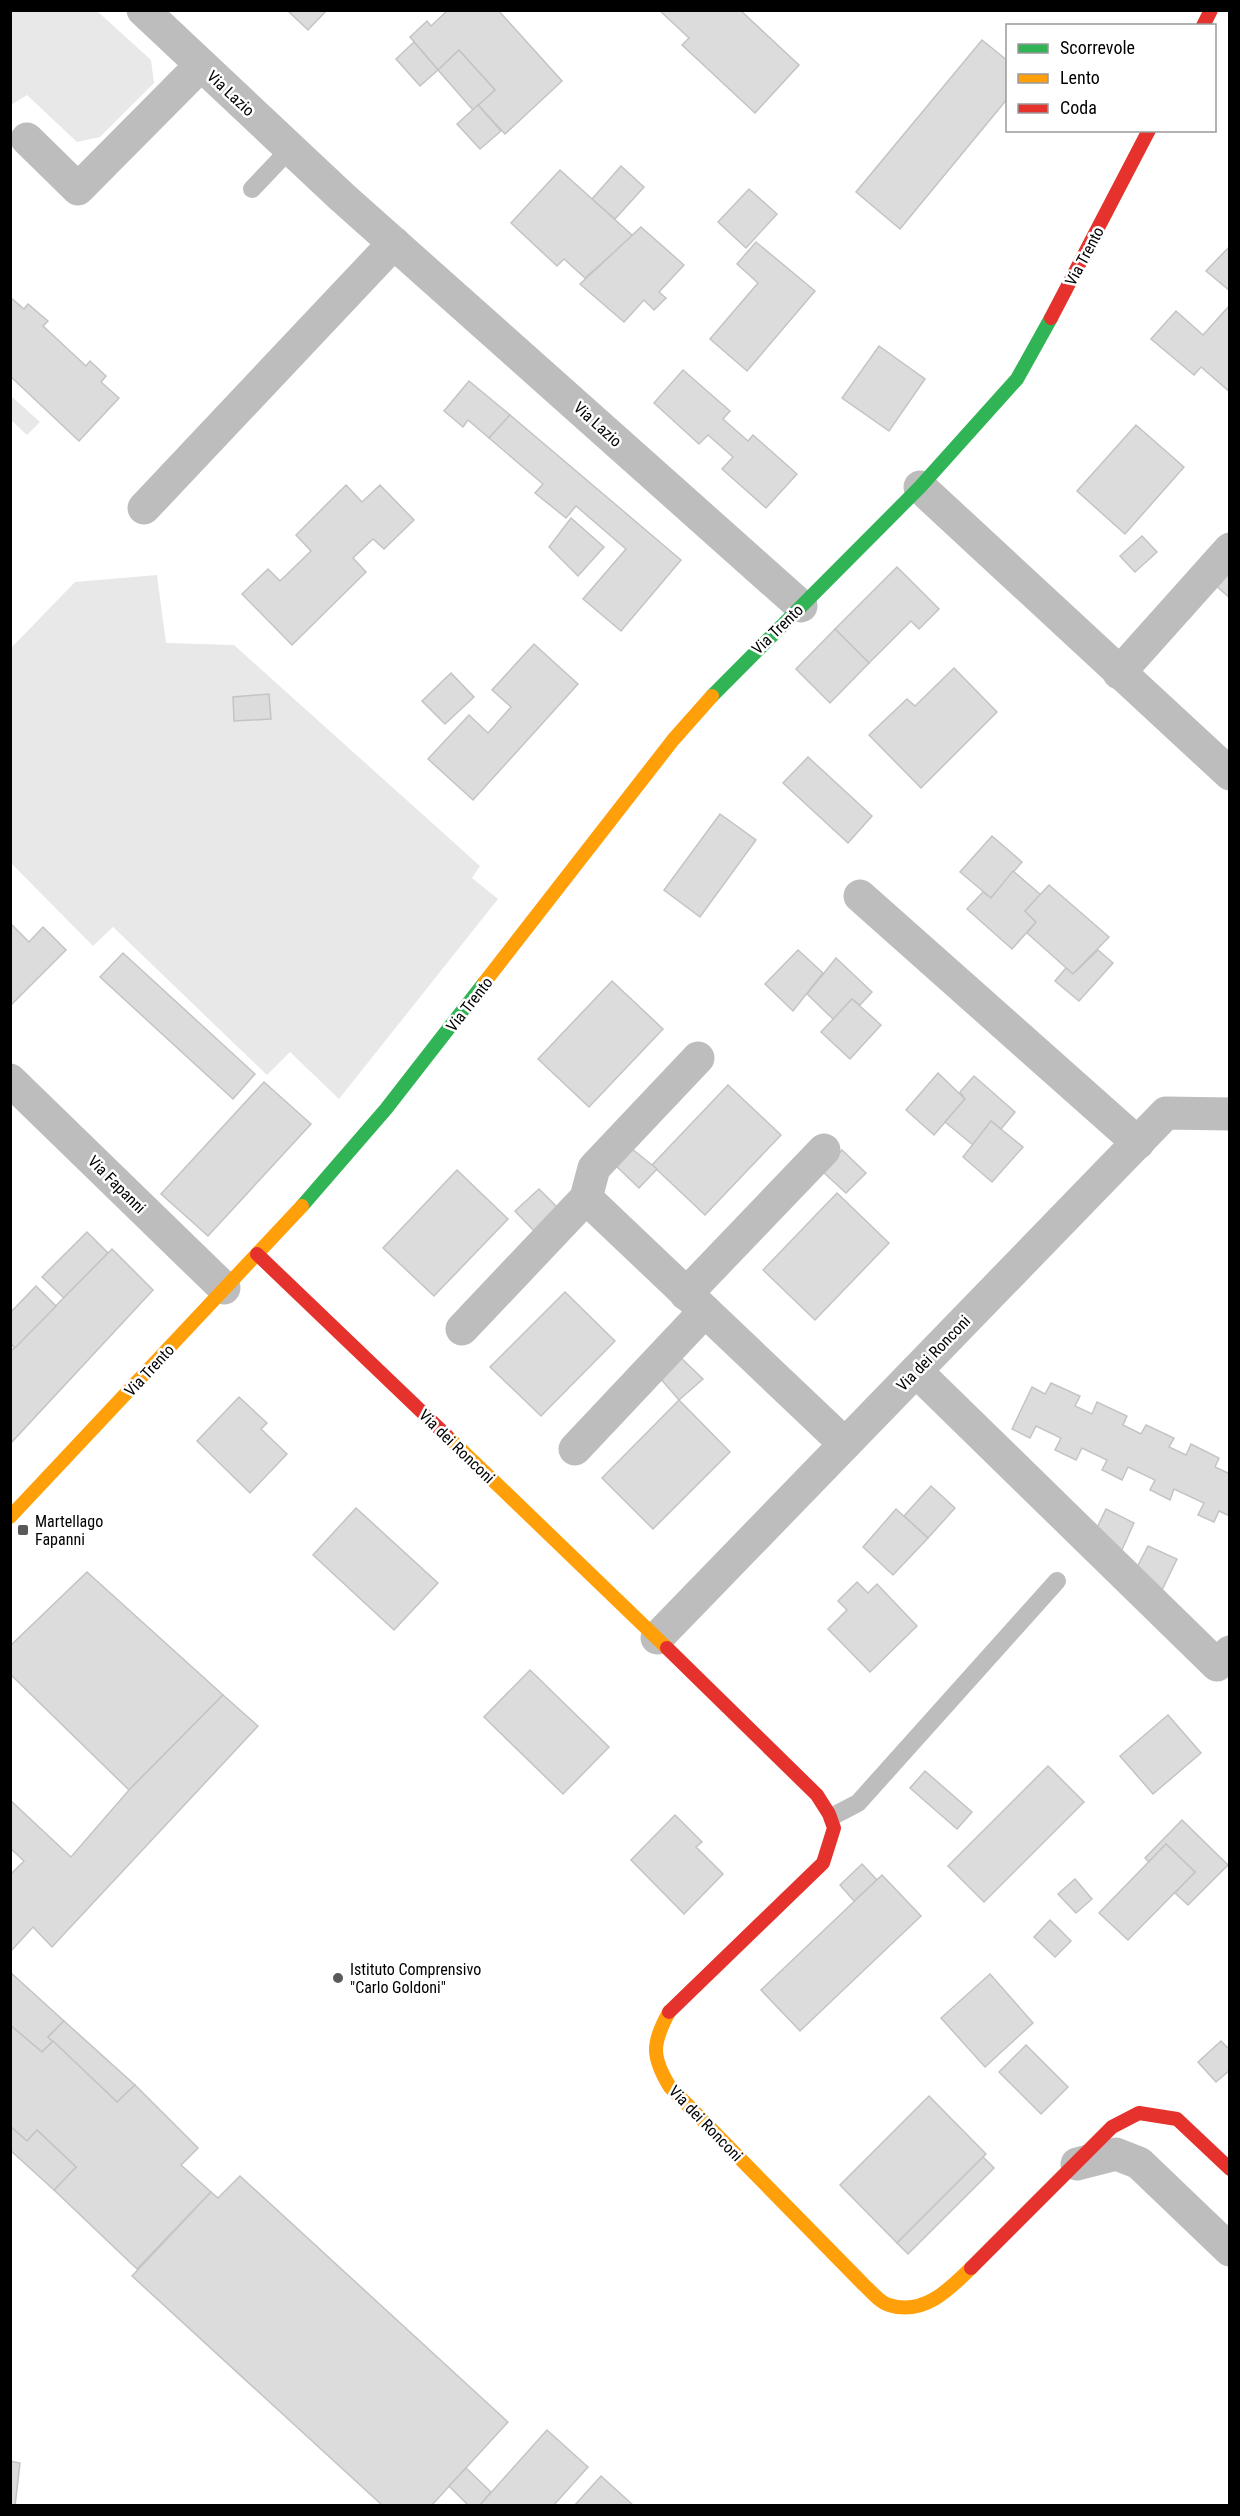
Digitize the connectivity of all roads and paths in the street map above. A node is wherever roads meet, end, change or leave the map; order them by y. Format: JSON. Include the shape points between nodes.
{"nodes":[{"id":1,"x":143,"y":10,"type":"edge"},
{"id":2,"x":1211,"y":10,"type":"edge"},
{"id":3,"x":1204,"y":24,"type":"edge"},
{"id":4,"x":201,"y":65,"type":"junction"},
{"id":5,"x":1148,"y":132,"type":"edge"},
{"id":6,"x":27,"y":139,"type":"dead end"},
{"id":7,"x":290,"y":149,"type":"junction"},
{"id":8,"x":252,"y":189,"type":"dead end"},
{"id":9,"x":394,"y":243,"type":"junction"},
{"id":10,"x":920,"y":487,"type":"junction"},
{"id":11,"x":144,"y":508,"type":"dead end"},
{"id":12,"x":1230,"y":549,"type":"edge"},
{"id":13,"x":801,"y":606,"type":"junction"},
{"id":14,"x":1119,"y":673,"type":"junction"},
{"id":15,"x":1230,"y":774,"type":"edge"},
{"id":16,"x":860,"y":896,"type":"dead end"},
{"id":17,"x":698,"y":1058,"type":"dead end"},
{"id":18,"x":10,"y":1080,"type":"edge"},
{"id":19,"x":1230,"y":1114,"type":"edge"},
{"id":20,"x":1138,"y":1143,"type":"junction"},
{"id":21,"x":824,"y":1150,"type":"dead end"},
{"id":22,"x":586,"y":1198,"type":"junction"},
{"id":23,"x":257,"y":1254,"type":"junction"},
{"id":24,"x":224,"y":1288,"type":"junction"},
{"id":25,"x":696,"y":1303,"type":"junction"},
{"id":26,"x":462,"y":1329,"type":"dead end"},
{"id":27,"x":916,"y":1371,"type":"junction"},
{"id":28,"x":845,"y":1444,"type":"junction"},
{"id":29,"x":575,"y":1449,"type":"dead end"},
{"id":30,"x":10,"y":1517,"type":"edge"},
{"id":31,"x":1057,"y":1581,"type":"dead end"},
{"id":32,"x":657,"y":1638,"type":"junction"},
{"id":33,"x":1230,"y":1652,"type":"edge"},
{"id":34,"x":833,"y":1816,"type":"junction"},
{"id":35,"x":1077,"y":2164,"type":"junction"},
{"id":36,"x":1230,"y":2169,"type":"edge"},
{"id":37,"x":1230,"y":2250,"type":"edge"}],
"edges":[{"from":1,"to":4,"type":"street","name":"Via Lazio"},
{"from":2,"to":3,"type":"street"},
{"from":4,"to":6,"type":"street","name":"Via Lazio","via":[[78,189]]},
{"from":4,"to":7,"type":"street","name":"Via Lazio"},
{"from":5,"to":10,"type":"street","name":"Via Trento","via":[[1017,379]]},
{"from":7,"to":8,"type":"lane"},
{"from":7,"to":9,"type":"street","name":"Via Lazio"},
{"from":9,"to":11,"type":"street"},
{"from":9,"to":13,"type":"street","name":"Via Lazio"},
{"from":10,"to":13,"type":"street","name":"Via Trento"},
{"from":10,"to":14,"type":"street"},
{"from":12,"to":14,"type":"street"},
{"from":13,"to":23,"type":"street","name":"Via Trento","via":[[729,677],[673,740],[386,1109]]},
{"from":14,"to":15,"type":"street"},
{"from":16,"to":20,"type":"street"},
{"from":17,"to":22,"type":"street","via":[[594,1168]]},
{"from":18,"to":24,"type":"street","name":"Via Fapanni"},
{"from":19,"to":20,"type":"street","name":"Via dei Ronconi","via":[[1166,1113]]},
{"from":20,"to":27,"type":"street","name":"Via dei Ronconi"},
{"from":21,"to":25,"type":"street"},
{"from":22,"to":25,"type":"street"},
{"from":22,"to":26,"type":"street"},
{"from":23,"to":24,"type":"street","name":"Via Trento"},
{"from":23,"to":32,"type":"street","name":"Via dei Ronconi"},
{"from":24,"to":30,"type":"street","name":"Via Trento"},
{"from":25,"to":28,"type":"street"},
{"from":25,"to":29,"type":"street"},
{"from":27,"to":28,"type":"street","name":"Via dei Ronconi"},
{"from":27,"to":33,"type":"street","via":[[1217,1665]]},
{"from":28,"to":32,"type":"street","name":"Via dei Ronconi"},
{"from":31,"to":34,"type":"lane","via":[[858,1803]]},
{"from":32,"to":34,"type":"street","name":"Via dei Ronconi"},
{"from":34,"to":35,"type":"street","name":"Via dei Ronconi","via":[[834,1836],[823,1863],[670,2010],[654,2038],[656,2066],[670,2087],[887,2305],[916,2308],[946,2293]]},
{"from":35,"to":36,"type":"street","name":"Via dei Ronconi","via":[[1112,2127],[1139,2113],[1177,2119]]},
{"from":35,"to":37,"type":"street","via":[[1116,2154],[1139,2163]]}]}
